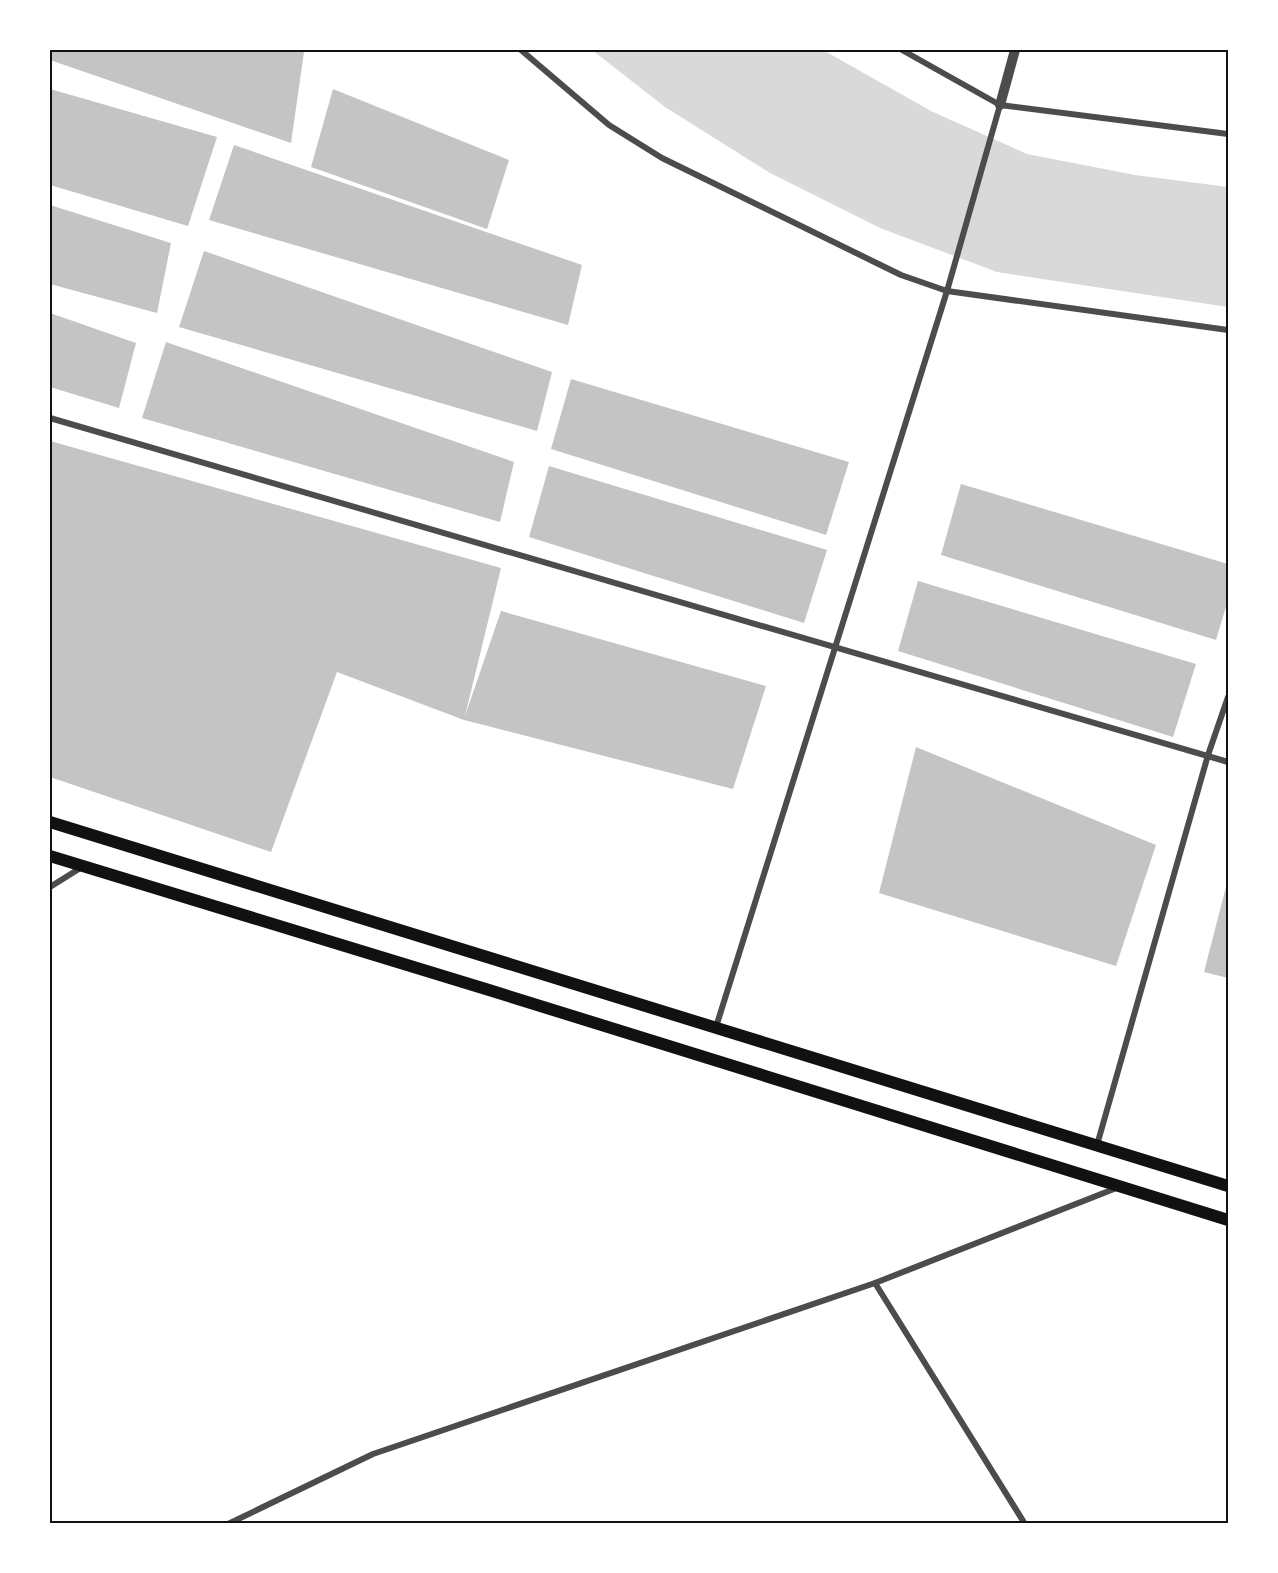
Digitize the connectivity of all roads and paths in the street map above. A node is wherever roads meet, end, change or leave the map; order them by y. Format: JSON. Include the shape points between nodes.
{"nodes":[{"id":1,"x":521,"y":50,"type":"edge"},
{"id":2,"x":902,"y":50,"type":"edge"},
{"id":3,"x":1014,"y":50,"type":"edge"},
{"id":4,"x":1000,"y":105,"type":"junction"},
{"id":5,"x":1228,"y":134,"type":"edge"},
{"id":6,"x":947,"y":291,"type":"junction"},
{"id":7,"x":1228,"y":330,"type":"edge"},
{"id":8,"x":50,"y":418,"type":"edge"},
{"id":9,"x":834,"y":648,"type":"junction"},
{"id":10,"x":1228,"y":697,"type":"edge"},
{"id":11,"x":1208,"y":755,"type":"junction"},
{"id":12,"x":1228,"y":762,"type":"edge"},
{"id":13,"x":50,"y":822,"type":"edge"},
{"id":14,"x":50,"y":856,"type":"edge"},
{"id":15,"x":83,"y":866,"type":"junction"},
{"id":16,"x":50,"y":886,"type":"edge"},
{"id":17,"x":715,"y":1028,"type":"junction"},
{"id":18,"x":1097,"y":1145,"type":"junction"},
{"id":19,"x":1121,"y":1186,"type":"junction"},
{"id":20,"x":1228,"y":1186,"type":"edge"},
{"id":21,"x":1228,"y":1220,"type":"edge"},
{"id":22,"x":875,"y":1283,"type":"junction"},
{"id":23,"x":228,"y":1524,"type":"edge"},
{"id":24,"x":1024,"y":1524,"type":"edge"}],
"edges":[{"from":1,"to":6,"type":"street","via":[[609,125],[662,158],[901,276]]},
{"from":2,"to":4,"type":"street"},
{"from":3,"to":4,"type":"street"},
{"from":4,"to":5,"type":"street"},
{"from":4,"to":6,"type":"street"},
{"from":6,"to":7,"type":"street"},
{"from":6,"to":9,"type":"street"},
{"from":8,"to":9,"type":"street"},
{"from":9,"to":11,"type":"street"},
{"from":9,"to":17,"type":"street"},
{"from":10,"to":11,"type":"street"},
{"from":11,"to":12,"type":"street"},
{"from":11,"to":18,"type":"street"},
{"from":13,"to":17,"type":"main road"},
{"from":14,"to":15,"type":"main road"},
{"from":15,"to":16,"type":"street"},
{"from":15,"to":19,"type":"main road"},
{"from":17,"to":18,"type":"main road"},
{"from":18,"to":20,"type":"main road"},
{"from":19,"to":21,"type":"main road"},
{"from":19,"to":22,"type":"street"},
{"from":22,"to":23,"type":"street","via":[[373,1454]]},
{"from":22,"to":24,"type":"street"}]}
